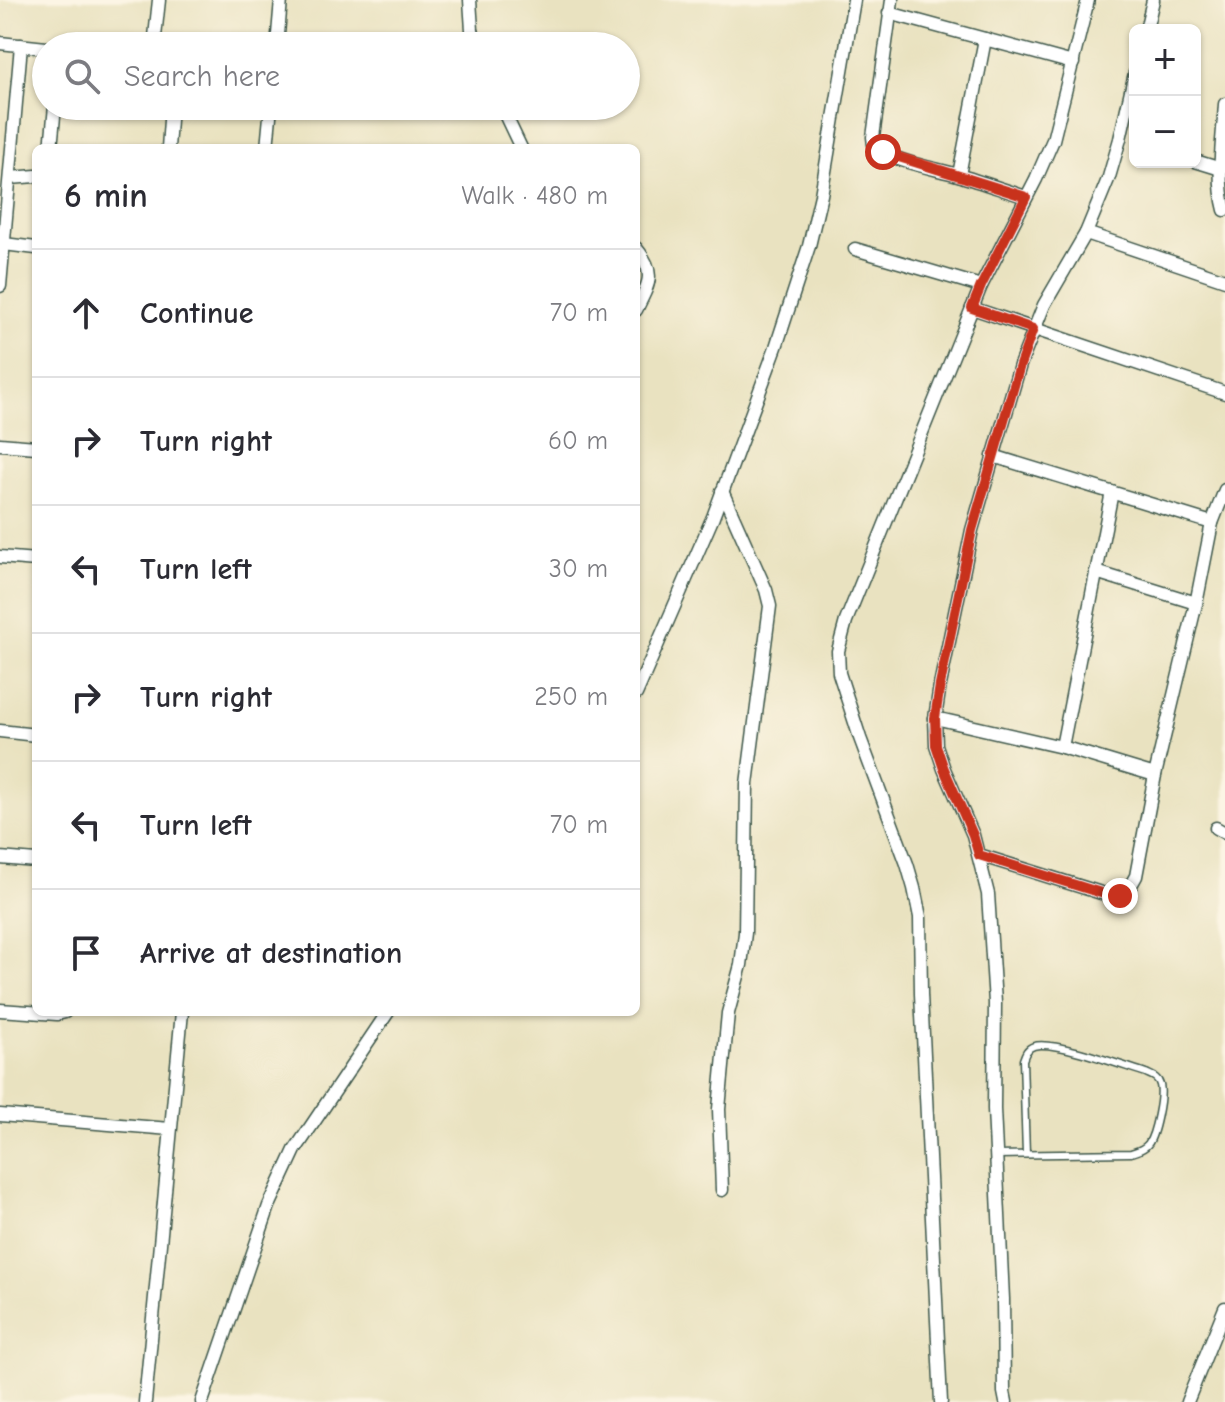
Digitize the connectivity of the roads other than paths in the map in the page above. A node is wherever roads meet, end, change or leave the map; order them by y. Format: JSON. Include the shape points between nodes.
{"nodes":[{"id":1,"x":159,"y":0,"type":"edge"},
{"id":2,"x":281,"y":0,"type":"edge"},
{"id":3,"x":470,"y":0,"type":"edge"},
{"id":4,"x":854,"y":0,"type":"edge"},
{"id":5,"x":1088,"y":0,"type":"edge"},
{"id":6,"x":1153,"y":0,"type":"edge"},
{"id":7,"x":891,"y":6,"type":"edge"},
{"id":8,"x":1147,"y":24,"type":"edge"},
{"id":9,"x":156,"y":32,"type":"edge"},
{"id":10,"x":278,"y":32,"type":"edge"},
{"id":11,"x":473,"y":32,"type":"edge"},
{"id":12,"x":985,"y":39,"type":"junction"},
{"id":13,"x":0,"y":43,"type":"edge"},
{"id":14,"x":21,"y":45,"type":"junction"},
{"id":15,"x":32,"y":46,"type":"edge"},
{"id":16,"x":1073,"y":63,"type":"junction"},
{"id":17,"x":1130,"y":96,"type":"edge"},
{"id":18,"x":1225,"y":104,"type":"edge"},
{"id":19,"x":54,"y":120,"type":"edge"},
{"id":20,"x":170,"y":120,"type":"edge"},
{"id":21,"x":270,"y":120,"type":"edge"},
{"id":22,"x":508,"y":120,"type":"edge"},
{"id":23,"x":1120,"y":139,"type":"junction"},
{"id":24,"x":1129,"y":142,"type":"edge"},
{"id":25,"x":51,"y":144,"type":"edge"},
{"id":26,"x":168,"y":144,"type":"edge"},
{"id":27,"x":267,"y":144,"type":"edge"},
{"id":28,"x":519,"y":144,"type":"edge"},
{"id":29,"x":1201,"y":163,"type":"edge"},
{"id":30,"x":1221,"y":169,"type":"junction"},
{"id":31,"x":959,"y":175,"type":"junction"},
{"id":32,"x":32,"y":176,"type":"edge"},
{"id":33,"x":10,"y":178,"type":"junction"},
{"id":34,"x":1223,"y":186,"type":"edge"},
{"id":35,"x":1026,"y":197,"type":"junction"},
{"id":36,"x":1225,"y":210,"type":"edge"},
{"id":37,"x":1086,"y":233,"type":"junction"},
{"id":38,"x":4,"y":244,"type":"junction"},
{"id":39,"x":32,"y":248,"type":"edge"},
{"id":40,"x":855,"y":249,"type":"dead end"},
{"id":41,"x":640,"y":253,"type":"edge"},
{"id":42,"x":1225,"y":280,"type":"edge"},
{"id":43,"x":0,"y":286,"type":"edge"},
{"id":44,"x":981,"y":286,"type":"junction"},
{"id":45,"x":640,"y":301,"type":"edge"},
{"id":46,"x":972,"y":308,"type":"junction"},
{"id":47,"x":1027,"y":327,"type":"junction"},
{"id":48,"x":1225,"y":393,"type":"edge"},
{"id":49,"x":0,"y":444,"type":"edge"},
{"id":50,"x":32,"y":447,"type":"edge"},
{"id":51,"x":993,"y":456,"type":"junction"},
{"id":52,"x":1225,"y":490,"type":"edge"},
{"id":53,"x":722,"y":491,"type":"junction"},
{"id":54,"x":1112,"y":492,"type":"junction"},
{"id":55,"x":1212,"y":523,"type":"junction"},
{"id":56,"x":0,"y":557,"type":"edge"},
{"id":57,"x":32,"y":560,"type":"edge"},
{"id":58,"x":1096,"y":572,"type":"junction"},
{"id":59,"x":1196,"y":603,"type":"junction"},
{"id":60,"x":640,"y":685,"type":"edge"},
{"id":61,"x":935,"y":718,"type":"junction"},
{"id":62,"x":0,"y":731,"type":"edge"},
{"id":63,"x":32,"y":735,"type":"edge"},
{"id":64,"x":1062,"y":747,"type":"junction"},
{"id":65,"x":1155,"y":775,"type":"junction"},
{"id":66,"x":979,"y":855,"type":"junction"},
{"id":67,"x":0,"y":858,"type":"edge"},
{"id":68,"x":32,"y":861,"type":"edge"},
{"id":69,"x":0,"y":1010,"type":"edge"},
{"id":70,"x":32,"y":1012,"type":"edge"},
{"id":71,"x":182,"y":1016,"type":"edge"},
{"id":72,"x":385,"y":1016,"type":"edge"},
{"id":73,"x":0,"y":1115,"type":"edge"},
{"id":74,"x":170,"y":1129,"type":"junction"},
{"id":75,"x":1026,"y":1154,"type":"junction"},
{"id":76,"x":997,"y":1155,"type":"junction"},
{"id":77,"x":722,"y":1190,"type":"dead end"},
{"id":78,"x":1225,"y":1308,"type":"edge"},
{"id":79,"x":145,"y":1402,"type":"edge"},
{"id":80,"x":202,"y":1402,"type":"edge"},
{"id":81,"x":941,"y":1402,"type":"edge"},
{"id":82,"x":1006,"y":1402,"type":"edge"},
{"id":83,"x":1187,"y":1402,"type":"edge"}],
"edges":[{"from":1,"to":9,"type":"street"},
{"from":2,"to":10,"type":"street"},
{"from":3,"to":11,"type":"street"},
{"from":4,"to":53,"type":"street","via":[[809,246]]},
{"from":5,"to":16,"type":"street"},
{"from":6,"to":8,"type":"street"},
{"from":7,"to":12,"type":"street"},
{"from":7,"to":31,"type":"street","via":[[874,145],[891,156]]},
{"from":12,"to":16,"type":"street"},
{"from":12,"to":31,"type":"street"},
{"from":13,"to":14,"type":"street"},
{"from":14,"to":15,"type":"street"},
{"from":14,"to":33,"type":"street"},
{"from":16,"to":35,"type":"street","via":[[1053,140]]},
{"from":17,"to":23,"type":"street"},
{"from":18,"to":30,"type":"street"},
{"from":19,"to":25,"type":"street"},
{"from":20,"to":26,"type":"street"},
{"from":21,"to":27,"type":"street"},
{"from":22,"to":28,"type":"street"},
{"from":23,"to":24,"type":"street"},
{"from":23,"to":37,"type":"street"},
{"from":29,"to":30,"type":"street"},
{"from":30,"to":34,"type":"street"},
{"from":31,"to":35,"type":"street"},
{"from":32,"to":33,"type":"street"},
{"from":33,"to":38,"type":"street"},
{"from":34,"to":36,"type":"street"},
{"from":35,"to":44,"type":"street"},
{"from":37,"to":42,"type":"street"},
{"from":37,"to":47,"type":"street"},
{"from":38,"to":39,"type":"street"},
{"from":38,"to":43,"type":"street"},
{"from":40,"to":44,"type":"street"},
{"from":41,"to":45,"type":"street","via":[[651,277]]},
{"from":44,"to":46,"type":"street"},
{"from":46,"to":47,"type":"street"},
{"from":46,"to":81,"type":"street","via":[[838,651],[839,673],[907,864],[920,917]]},
{"from":47,"to":48,"type":"street"},
{"from":47,"to":51,"type":"street"},
{"from":49,"to":50,"type":"street"},
{"from":51,"to":54,"type":"street"},
{"from":51,"to":61,"type":"street","via":[[972,530]]},
{"from":52,"to":55,"type":"street"},
{"from":53,"to":60,"type":"street"},
{"from":53,"to":77,"type":"street","via":[[770,606],[747,784],[745,933],[728,1013],[719,1109]]},
{"from":54,"to":55,"type":"street"},
{"from":54,"to":58,"type":"street"},
{"from":55,"to":59,"type":"street"},
{"from":56,"to":57,"type":"street"},
{"from":58,"to":59,"type":"street"},
{"from":58,"to":64,"type":"street"},
{"from":59,"to":65,"type":"street"},
{"from":61,"to":64,"type":"street"},
{"from":61,"to":66,"type":"street","via":[[936,745]]},
{"from":62,"to":63,"type":"street"},
{"from":64,"to":65,"type":"street"},
{"from":65,"to":66,"type":"street","via":[[1136,876],[1120,896]]},
{"from":66,"to":76,"type":"street","via":[[988,894],[995,1003]]},
{"from":67,"to":68,"type":"street"},
{"from":69,"to":70,"type":"street"},
{"from":71,"to":74,"type":"street"},
{"from":72,"to":80,"type":"street","via":[[295,1150],[269,1206]]},
{"from":73,"to":74,"type":"street"},
{"from":74,"to":79,"type":"street"},
{"from":75,"to":75,"type":"lane","via":[[1142,1149],[1154,1129],[1158,1080],[1069,1049],[1031,1048],[1023,1060]]},
{"from":75,"to":76,"type":"lane"},
{"from":76,"to":82,"type":"street"},
{"from":78,"to":83,"type":"street"}]}
